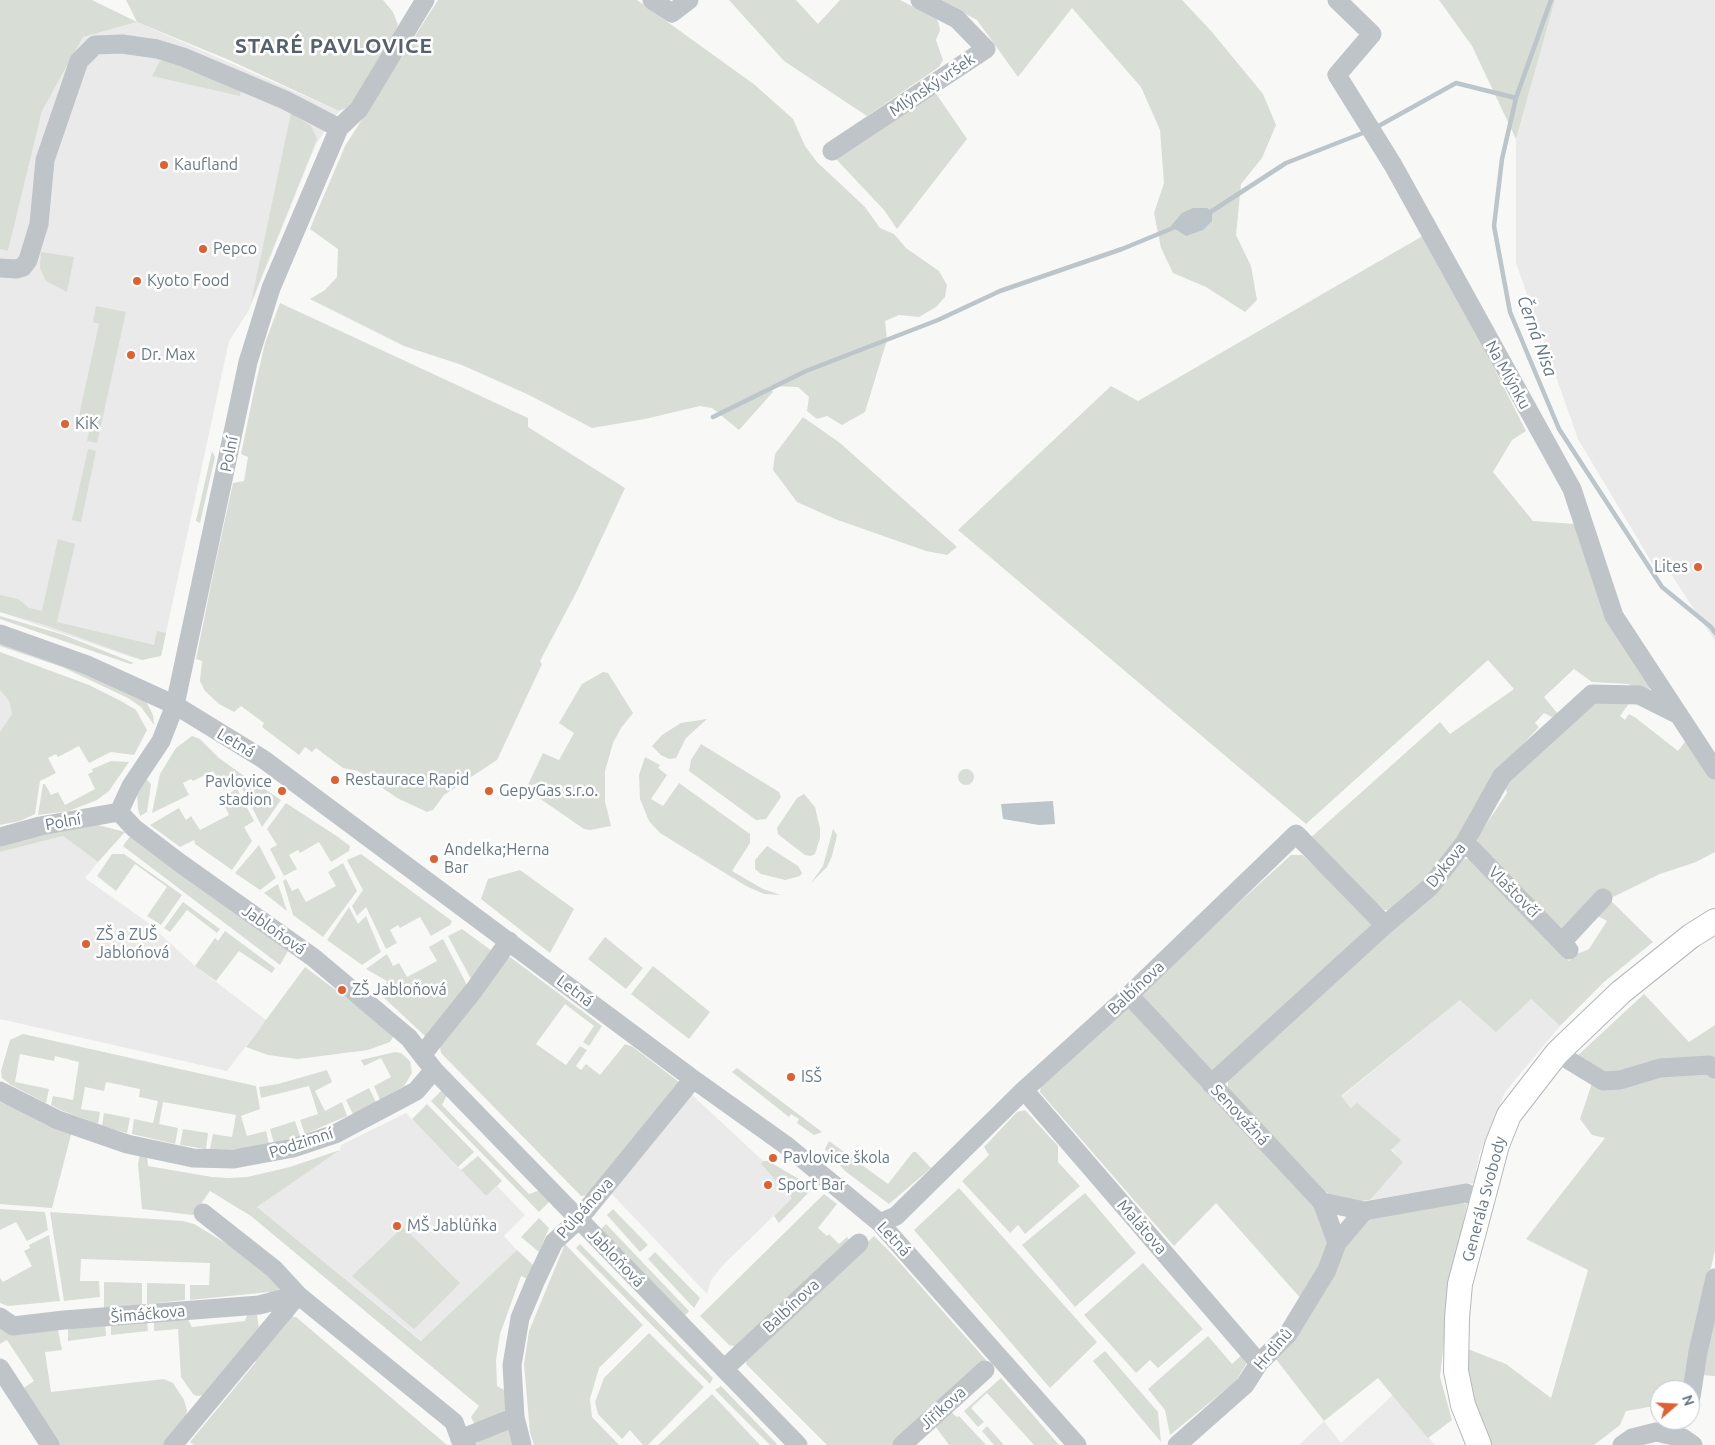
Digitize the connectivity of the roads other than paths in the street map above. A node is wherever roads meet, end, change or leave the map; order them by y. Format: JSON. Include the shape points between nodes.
{"nodes":[{"id":1,"x":426,"y":0,"type":"edge"},
{"id":2,"x":652,"y":0,"type":"edge"},
{"id":3,"x":689,"y":0,"type":"edge"},
{"id":4,"x":920,"y":0,"type":"edge"},
{"id":5,"x":1337,"y":0,"type":"edge"},
{"id":6,"x":339,"y":128,"type":"junction"},
{"id":7,"x":832,"y":151,"type":"dead end"},
{"id":8,"x":0,"y":268,"type":"edge"},
{"id":9,"x":0,"y":634,"type":"edge"},
{"id":10,"x":174,"y":705,"type":"junction"},
{"id":11,"x":1680,"y":715,"type":"junction"},
{"id":12,"x":1715,"y":770,"type":"edge"},
{"id":13,"x":120,"y":812,"type":"junction"},
{"id":14,"x":0,"y":837,"type":"edge"},
{"id":15,"x":1465,"y":842,"type":"junction"},
{"id":16,"x":1603,"y":898,"type":"dead end"},
{"id":17,"x":1715,"y":921,"type":"edge"},
{"id":18,"x":1385,"y":925,"type":"junction"},
{"id":19,"x":509,"y":941,"type":"junction"},
{"id":20,"x":1129,"y":995,"type":"junction"},
{"id":21,"x":1558,"y":1053,"type":"junction"},
{"id":22,"x":422,"y":1055,"type":"junction"},
{"id":23,"x":434,"y":1070,"type":"junction"},
{"id":24,"x":1715,"y":1070,"type":"edge"},
{"id":25,"x":693,"y":1079,"type":"junction"},
{"id":26,"x":1212,"y":1084,"type":"junction"},
{"id":27,"x":1024,"y":1090,"type":"junction"},
{"id":28,"x":0,"y":1091,"type":"edge"},
{"id":29,"x":1484,"y":1200,"type":"junction"},
{"id":30,"x":1322,"y":1202,"type":"junction"},
{"id":31,"x":1364,"y":1211,"type":"junction"},
{"id":32,"x":203,"y":1213,"type":"dead end"},
{"id":33,"x":578,"y":1220,"type":"junction"},
{"id":34,"x":880,"y":1223,"type":"junction"},
{"id":35,"x":859,"y":1243,"type":"dead end"},
{"id":36,"x":1337,"y":1243,"type":"junction"},
{"id":37,"x":1715,"y":1278,"type":"edge"},
{"id":38,"x":298,"y":1296,"type":"junction"},
{"id":39,"x":0,"y":1317,"type":"edge"},
{"id":40,"x":1260,"y":1363,"type":"junction"},
{"id":41,"x":0,"y":1368,"type":"edge"},
{"id":42,"x":724,"y":1369,"type":"junction"},
{"id":43,"x":984,"y":1370,"type":"dead end"},
{"id":44,"x":1694,"y":1380,"type":"edge"},
{"id":45,"x":515,"y":1417,"type":"junction"},
{"id":46,"x":463,"y":1442,"type":"edge"},
{"id":47,"x":176,"y":1444,"type":"edge"},
{"id":48,"x":50,"y":1445,"type":"edge"},
{"id":49,"x":522,"y":1445,"type":"edge"},
{"id":50,"x":798,"y":1445,"type":"edge"},
{"id":51,"x":902,"y":1445,"type":"edge"},
{"id":52,"x":1077,"y":1445,"type":"edge"},
{"id":53,"x":1177,"y":1445,"type":"edge"},
{"id":54,"x":1478,"y":1445,"type":"edge"},
{"id":55,"x":1622,"y":1445,"type":"edge"},
{"id":56,"x":1693,"y":1445,"type":"edge"}],
"edges":[{"from":1,"to":6,"type":"street","name":"Polní","via":[[359,109]]},
{"from":2,"to":3,"type":"street","via":[[672,13]]},
{"from":4,"to":7,"type":"street","name":"Mlýnský vršek","via":[[957,19],[986,49]]},
{"from":5,"to":11,"type":"street","name":"Na Mlýnku","via":[[1372,34],[1337,75],[1393,165],[1572,489],[1614,616]]},
{"from":6,"to":8,"type":"street","via":[[285,100],[183,57],[122,44],[95,45],[79,61],[45,160],[38,224],[28,260],[16,269]]},
{"from":6,"to":10,"type":"street","name":"Polní","via":[[271,288],[248,362]]},
{"from":9,"to":10,"type":"street","name":"Letná","via":[[87,665]]},
{"from":10,"to":13,"type":"street","name":"Polní","via":[[161,741],[130,786]]},
{"from":10,"to":19,"type":"street","name":"Letná","via":[[263,760]]},
{"from":11,"to":12,"type":"street","name":"Na Mlýnku"},
{"from":11,"to":15,"type":"street","name":"Dykova","via":[[1639,695],[1592,694],[1502,776]]},
{"from":13,"to":14,"type":"street","name":"Polní","via":[[40,826]]},
{"from":13,"to":22,"type":"street","name":"Jabloňová","via":[[134,828],[180,863],[314,958],[409,1038]]},
{"from":15,"to":16,"type":"street","name":"Vlaštovčí","via":[[1566,946]]},
{"from":15,"to":18,"type":"street","name":"Dykova","via":[[1430,887]]},
{"from":17,"to":21,"type":"main road","name":"Generála Svobody","via":[[1621,992]]},
{"from":18,"to":20,"type":"street","name":"Balbínova","via":[[1296,834]]},
{"from":18,"to":26,"type":"street","name":"Dykova"},
{"from":19,"to":22,"type":"street"},
{"from":19,"to":25,"type":"street","name":"Letná"},
{"from":20,"to":26,"type":"street","name":"Senovážná"},
{"from":20,"to":27,"type":"street","name":"Balbínova"},
{"from":21,"to":24,"type":"street","via":[[1603,1081],[1620,1080],[1660,1068],[1709,1065]]},
{"from":21,"to":29,"type":"main road","name":"Generála Svobody","via":[[1509,1115],[1497,1144]]},
{"from":22,"to":23,"type":"street"},
{"from":23,"to":28,"type":"street","name":"Podzimní","via":[[416,1091],[334,1134],[268,1154],[234,1159],[193,1158],[127,1144],[58,1120]]},
{"from":23,"to":33,"type":"street","name":"Jabloňová"},
{"from":25,"to":33,"type":"street","name":"Půlpánova"},
{"from":25,"to":34,"type":"street","name":"Letná","via":[[788,1146]]},
{"from":26,"to":30,"type":"street","name":"Senovážná"},
{"from":27,"to":34,"type":"street","name":"Balbínova","via":[[896,1216]]},
{"from":27,"to":40,"type":"street","name":"Malátova"},
{"from":29,"to":31,"type":"street","via":[[1466,1193]]},
{"from":29,"to":54,"type":"main road","name":"Generála Svobody","via":[[1460,1284],[1457,1318],[1456,1371],[1463,1405]]},
{"from":30,"to":31,"type":"street"},
{"from":30,"to":36,"type":"street","name":"Senovážná"},
{"from":31,"to":36,"type":"street","name":"Hrdinů"},
{"from":32,"to":38,"type":"street","via":[[274,1269]]},
{"from":33,"to":42,"type":"street","name":"Jabloňová"},
{"from":33,"to":45,"type":"street","name":"Půlpánova","via":[[554,1242],[520,1318],[512,1365]]},
{"from":34,"to":52,"type":"street","name":"Letná"},
{"from":35,"to":42,"type":"street","name":"Balbínova"},
{"from":36,"to":40,"type":"street","name":"Hrdinů","via":[[1327,1270],[1288,1334]]},
{"from":37,"to":44,"type":"street"},
{"from":38,"to":39,"type":"street","name":"Šimáčkova","via":[[260,1305],[13,1326]]},
{"from":38,"to":46,"type":"street","via":[[454,1422]]},
{"from":38,"to":47,"type":"street"},
{"from":40,"to":53,"type":"street","name":"Hrdinů","via":[[1245,1385]]},
{"from":41,"to":48,"type":"street"},
{"from":42,"to":50,"type":"street","name":"Jabloňová"},
{"from":43,"to":51,"type":"street","name":"Jiříkova"},
{"from":45,"to":46,"type":"street"},
{"from":45,"to":49,"type":"street","name":"Půlpánova"},
{"from":55,"to":56,"type":"street","via":[[1632,1438],[1656,1432],[1683,1438]]}]}
